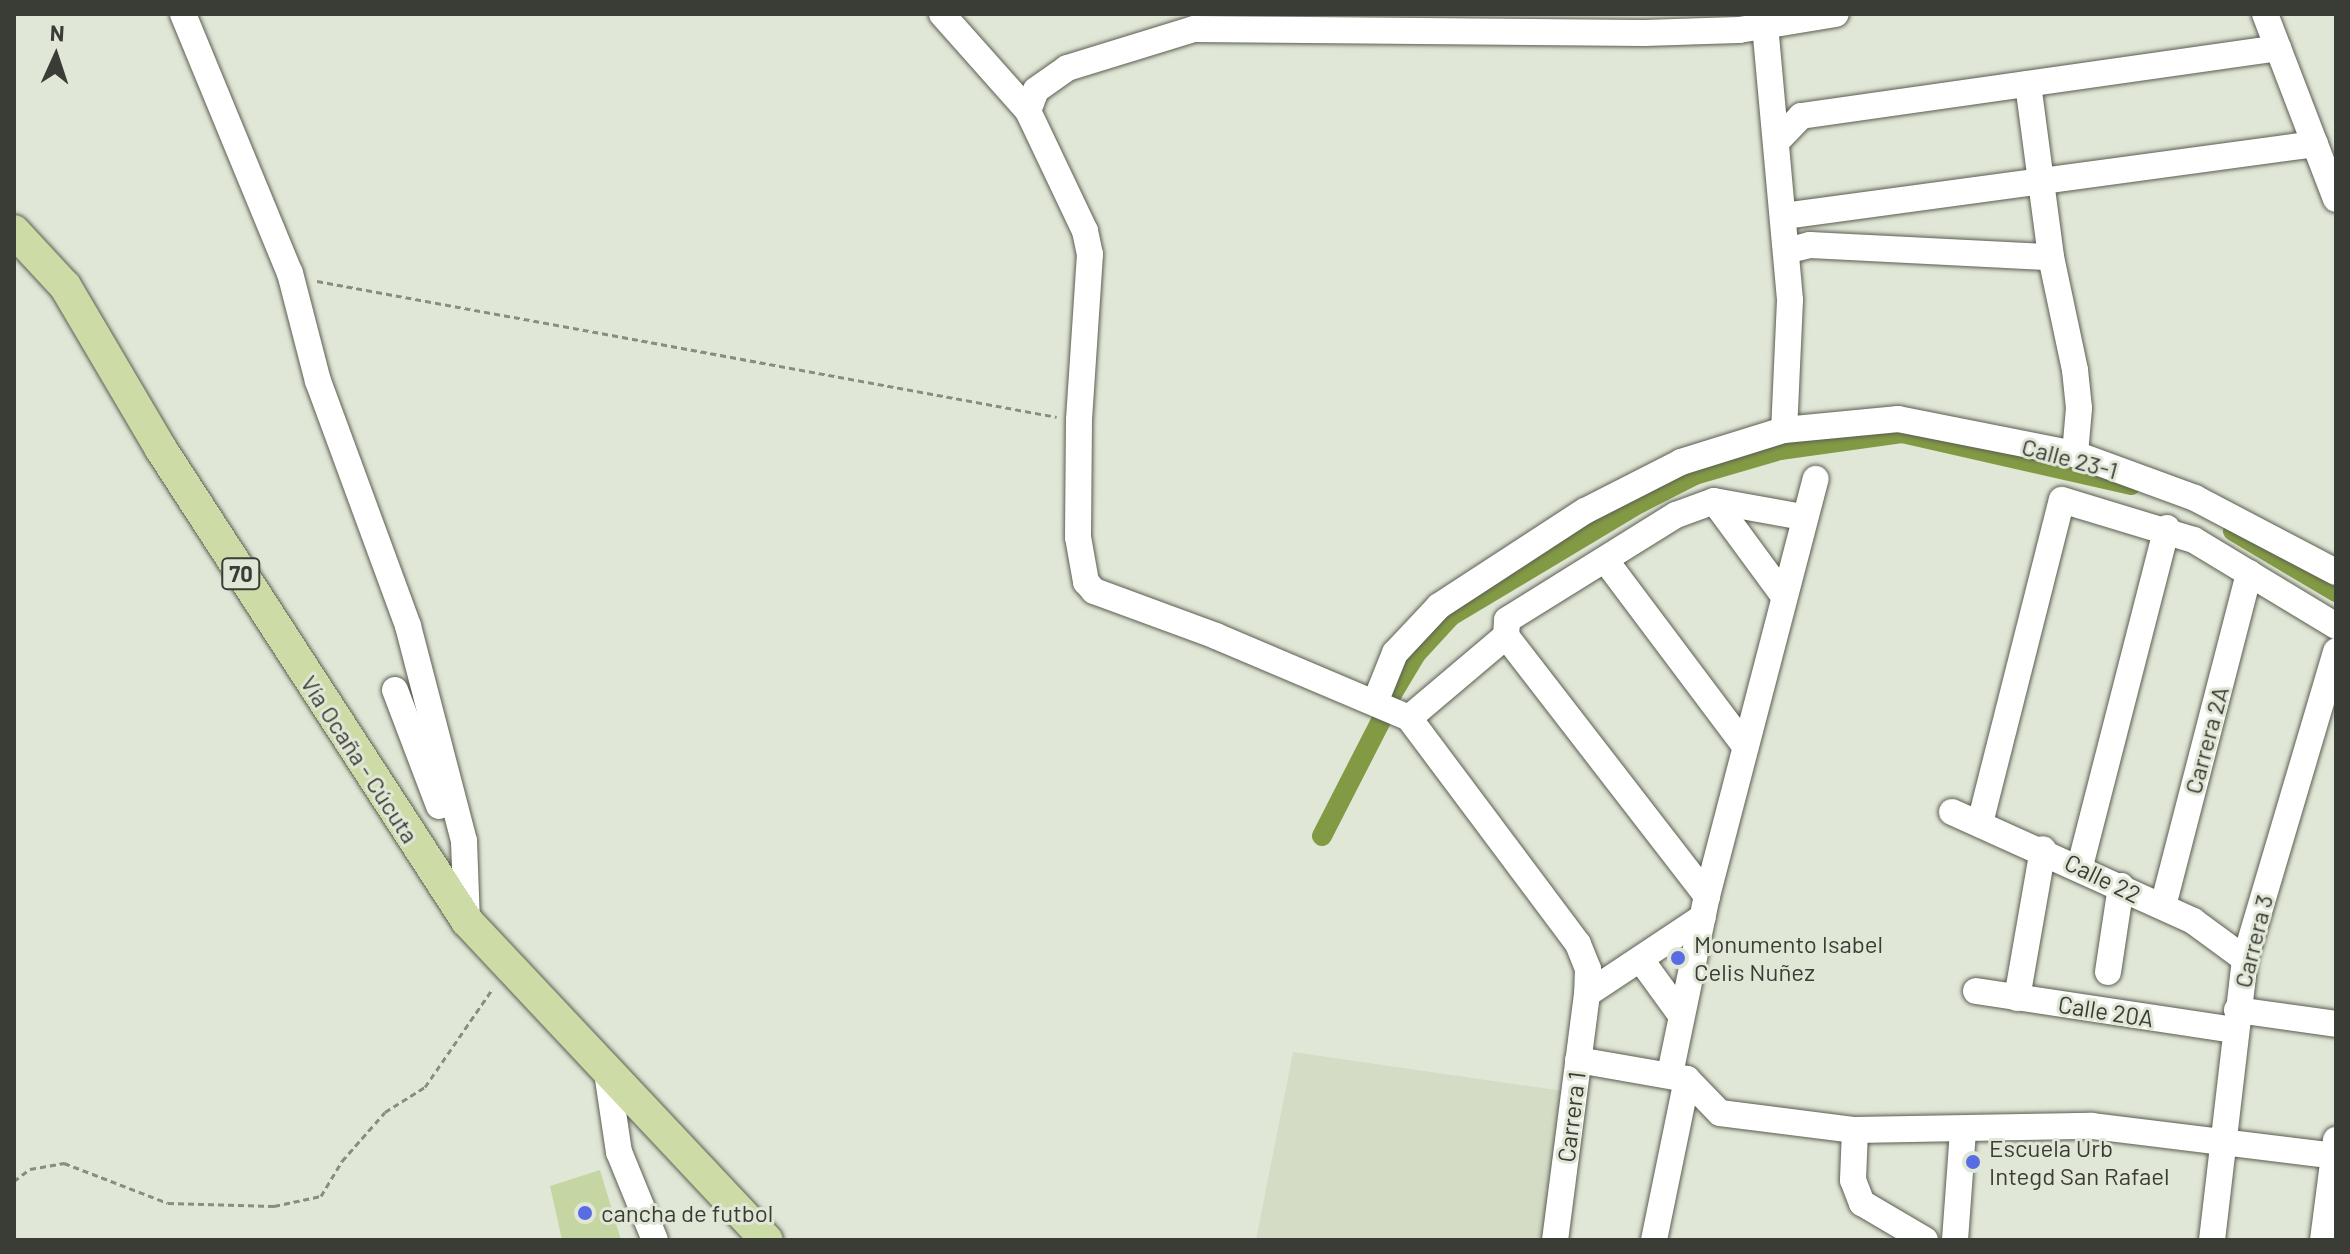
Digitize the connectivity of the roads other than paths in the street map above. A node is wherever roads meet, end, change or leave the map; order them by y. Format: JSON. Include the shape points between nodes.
{"nodes":[{"id":1,"x":183,"y":14,"type":"edge"},
{"id":2,"x":942,"y":14,"type":"edge"},
{"id":3,"x":1836,"y":14,"type":"edge"},
{"id":4,"x":2265,"y":14,"type":"edge"},
{"id":5,"x":1765,"y":25,"type":"junction"},
{"id":6,"x":2278,"y":48,"type":"junction"},
{"id":7,"x":2028,"y":84,"type":"junction"},
{"id":8,"x":1028,"y":111,"type":"junction"},
{"id":9,"x":1779,"y":139,"type":"junction"},
{"id":10,"x":2315,"y":144,"type":"junction"},
{"id":11,"x":2044,"y":182,"type":"junction"},
{"id":12,"x":2336,"y":199,"type":"edge"},
{"id":13,"x":1784,"y":216,"type":"junction"},
{"id":14,"x":14,"y":231,"type":"edge"},
{"id":15,"x":1786,"y":251,"type":"junction"},
{"id":16,"x":2051,"y":257,"type":"junction"},
{"id":17,"x":1784,"y":430,"type":"junction"},
{"id":18,"x":2075,"y":454,"type":"junction"},
{"id":19,"x":1816,"y":479,"type":"dead end"},
{"id":20,"x":1714,"y":501,"type":"junction"},
{"id":21,"x":1803,"y":517,"type":"junction"},
{"id":22,"x":2167,"y":528,"type":"junction"},
{"id":23,"x":1606,"y":561,"type":"junction"},
{"id":24,"x":2336,"y":572,"type":"edge"},
{"id":25,"x":2249,"y":573,"type":"junction"},
{"id":26,"x":1783,"y":595,"type":"junction"},
{"id":27,"x":2336,"y":626,"type":"edge"},
{"id":28,"x":1506,"y":636,"type":"junction"},
{"id":29,"x":2336,"y":651,"type":"edge"},
{"id":30,"x":395,"y":690,"type":"dead end"},
{"id":31,"x":1376,"y":700,"type":"junction"},
{"id":32,"x":1409,"y":718,"type":"junction"},
{"id":33,"x":1745,"y":746,"type":"junction"},
{"id":34,"x":1952,"y":812,"type":"dead end"},
{"id":35,"x":1980,"y":823,"type":"junction"},
{"id":36,"x":2043,"y":849,"type":"junction"},
{"id":37,"x":2080,"y":866,"type":"junction"},
{"id":38,"x":464,"y":872,"type":"junction"},
{"id":39,"x":2121,"y":886,"type":"junction"},
{"id":40,"x":1705,"y":906,"type":"junction"},
{"id":41,"x":2163,"y":906,"type":"junction"},
{"id":42,"x":467,"y":921,"type":"junction"},
{"id":43,"x":2245,"y":959,"type":"junction"},
{"id":44,"x":1641,"y":960,"type":"junction"},
{"id":45,"x":2108,"y":972,"type":"dead end"},
{"id":46,"x":1976,"y":991,"type":"dead end"},
{"id":47,"x":1587,"y":994,"type":"junction"},
{"id":48,"x":2017,"y":998,"type":"junction"},
{"id":49,"x":1681,"y":1015,"type":"junction"},
{"id":50,"x":2236,"y":1020,"type":"junction"},
{"id":51,"x":2336,"y":1024,"type":"edge"},
{"id":52,"x":1578,"y":1060,"type":"junction"},
{"id":53,"x":607,"y":1072,"type":"junction"},
{"id":54,"x":1678,"y":1076,"type":"junction"},
{"id":55,"x":1855,"y":1130,"type":"junction"},
{"id":56,"x":1963,"y":1130,"type":"junction"},
{"id":57,"x":2224,"y":1140,"type":"junction"},
{"id":58,"x":2335,"y":1150,"type":"edge"},
{"id":59,"x":1562,"y":1239,"type":"edge"},
{"id":60,"x":655,"y":1240,"type":"edge"},
{"id":61,"x":767,"y":1240,"type":"edge"},
{"id":62,"x":1654,"y":1240,"type":"edge"},
{"id":63,"x":1925,"y":1240,"type":"edge"},
{"id":64,"x":1955,"y":1240,"type":"edge"},
{"id":65,"x":2212,"y":1240,"type":"edge"},
{"id":66,"x":2323,"y":1240,"type":"edge"}],
"edges":[{"from":1,"to":38,"type":"street","via":[[290,273],[318,381],[408,626],[464,841]]},
{"from":2,"to":8,"type":"street"},
{"from":3,"to":5,"type":"street"},
{"from":4,"to":6,"type":"street"},
{"from":5,"to":8,"type":"street","via":[[1644,33],[1194,29],[1067,68],[1036,90]]},
{"from":5,"to":9,"type":"street"},
{"from":6,"to":7,"type":"street"},
{"from":6,"to":10,"type":"street"},
{"from":7,"to":9,"type":"street","via":[[1801,116]]},
{"from":7,"to":11,"type":"street"},
{"from":8,"to":31,"type":"street","via":[[1085,231],[1090,254],[1079,420],[1080,568],[1094,591]]},
{"from":9,"to":13,"type":"street"},
{"from":10,"to":11,"type":"street"},
{"from":10,"to":12,"type":"street"},
{"from":11,"to":13,"type":"street"},
{"from":11,"to":16,"type":"street"},
{"from":13,"to":15,"type":"street"},
{"from":14,"to":42,"type":"main road","name":"Vía Ocaña - Cúcuta","number":"70","via":[[65,286],[161,449]]},
{"from":15,"to":16,"type":"street","via":[[1810,245]]},
{"from":15,"to":17,"type":"street","via":[[1790,352]]},
{"from":16,"to":18,"type":"street","via":[[2079,408]]},
{"from":17,"to":18,"type":"street","name":"Calle 23-1","via":[[1898,419]]},
{"from":17,"to":31,"type":"street","name":"Calle 23-1","via":[[1681,462],[1585,511],[1439,606],[1395,653]]},
{"from":18,"to":24,"type":"street","name":"Calle 23-1","via":[[2195,498]]},
{"from":19,"to":21,"type":"street"},
{"from":20,"to":21,"type":"street"},
{"from":20,"to":23,"type":"street","via":[[1676,515]]},
{"from":20,"to":26,"type":"street"},
{"from":21,"to":26,"type":"street"},
{"from":22,"to":25,"type":"street"},
{"from":22,"to":35,"type":"street","via":[[2062,500]]},
{"from":22,"to":37,"type":"street"},
{"from":23,"to":28,"type":"street","via":[[1507,620]]},
{"from":23,"to":33,"type":"street"},
{"from":25,"to":27,"type":"street"},
{"from":25,"to":41,"type":"street","name":"Carrera 2A"},
{"from":26,"to":33,"type":"street"},
{"from":28,"to":32,"type":"street"},
{"from":28,"to":40,"type":"street"},
{"from":29,"to":43,"type":"street","name":"Carrera 3"},
{"from":30,"to":38,"type":"street","via":[[424,760],[448,846]]},
{"from":31,"to":32,"type":"street"},
{"from":32,"to":47,"type":"street","name":"Carrera 1","via":[[1570,932],[1588,969]]},
{"from":33,"to":40,"type":"street"},
{"from":34,"to":35,"type":"street","name":"Calle 22"},
{"from":35,"to":36,"type":"street","name":"Calle 22"},
{"from":36,"to":37,"type":"street","name":"Calle 22"},
{"from":36,"to":48,"type":"street"},
{"from":37,"to":39,"type":"street","name":"Calle 22"},
{"from":38,"to":42,"type":"street"},
{"from":39,"to":41,"type":"street","name":"Calle 22"},
{"from":39,"to":45,"type":"street"},
{"from":40,"to":44,"type":"street"},
{"from":40,"to":49,"type":"street"},
{"from":41,"to":43,"type":"street","name":"Calle 22","via":[[2220,938]]},
{"from":42,"to":53,"type":"main road","name":"Vía Ocaña - Cúcuta","number":"70"},
{"from":43,"to":50,"type":"street","name":"Carrera 3"},
{"from":44,"to":47,"type":"street"},
{"from":44,"to":49,"type":"street"},
{"from":46,"to":48,"type":"street","name":"Calle 20A"},
{"from":47,"to":52,"type":"street","name":"Carrera 1"},
{"from":48,"to":50,"type":"street","name":"Calle 20A"},
{"from":49,"to":54,"type":"street"},
{"from":50,"to":51,"type":"street","name":"Calle 20A"},
{"from":50,"to":57,"type":"street","name":"Carrera 3"},
{"from":52,"to":54,"type":"street"},
{"from":52,"to":59,"type":"street","name":"Carrera 1"},
{"from":53,"to":60,"type":"street","via":[[619,1152]]},
{"from":53,"to":61,"type":"main road","name":"Vía Ocaña - Cúcuta","number":"70"},
{"from":54,"to":55,"type":"street","via":[[1720,1113]]},
{"from":54,"to":62,"type":"street"},
{"from":55,"to":56,"type":"street"},
{"from":55,"to":63,"type":"street","via":[[1853,1180],[1862,1203]]},
{"from":56,"to":57,"type":"street","via":[[2092,1126]]},
{"from":56,"to":64,"type":"street"},
{"from":57,"to":58,"type":"street"},
{"from":57,"to":65,"type":"street","name":"Carrera 3"},
{"from":58,"to":66,"type":"street"}]}
